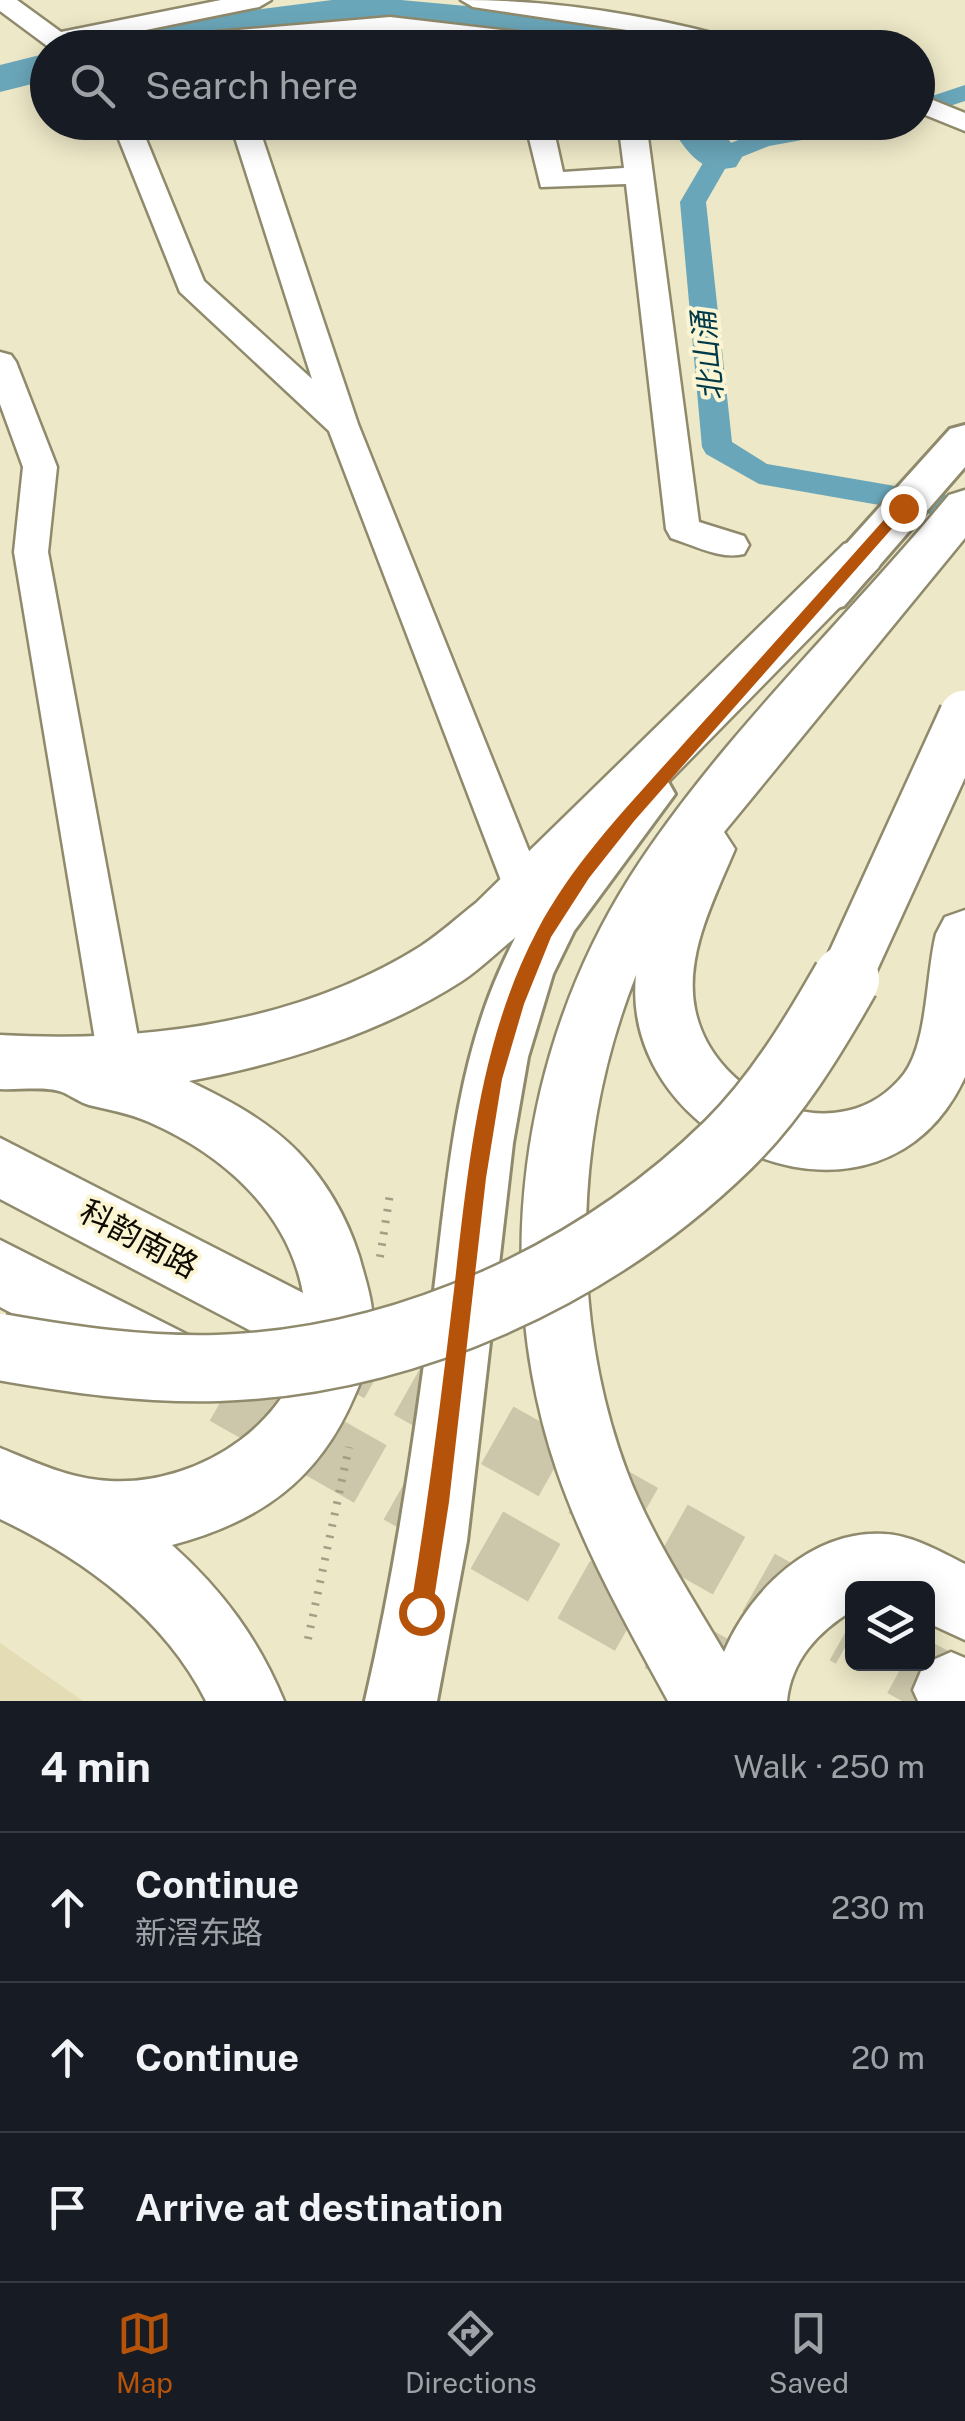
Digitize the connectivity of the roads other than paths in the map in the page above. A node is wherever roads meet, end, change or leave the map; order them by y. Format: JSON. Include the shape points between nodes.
{"nodes":[{"id":1,"x":2,"y":0,"type":"edge"},
{"id":2,"x":259,"y":0,"type":"edge"},
{"id":3,"x":473,"y":0,"type":"edge"},
{"id":4,"x":44,"y":30,"type":"edge"},
{"id":5,"x":125,"y":30,"type":"edge"},
{"id":6,"x":338,"y":30,"type":"edge"},
{"id":7,"x":439,"y":30,"type":"edge"},
{"id":8,"x":676,"y":30,"type":"edge"},
{"id":9,"x":935,"y":110,"type":"edge"},
{"id":10,"x":965,"y":123,"type":"edge"},
{"id":11,"x":132,"y":140,"type":"edge"},
{"id":12,"x":249,"y":140,"type":"edge"},
{"id":13,"x":542,"y":140,"type":"edge"},
{"id":14,"x":634,"y":140,"type":"edge"},
{"id":15,"x":638,"y":175,"type":"junction"},
{"id":16,"x":0,"y":362,"type":"edge"},
{"id":17,"x":343,"y":426,"type":"junction"},
{"id":18,"x":955,"y":449,"type":"edge"},
{"id":19,"x":965,"y":506,"type":"edge"},
{"id":20,"x":732,"y":546,"type":"dead end"},
{"id":21,"x":861,"y":556,"type":"junction"},
{"id":22,"x":965,"y":716,"type":"edge"},
{"id":23,"x":742,"y":773,"type":"junction"},
{"id":24,"x":525,"y":891,"type":"junction"},
{"id":25,"x":965,"y":934,"type":"edge"},
{"id":26,"x":0,"y":1062,"type":"edge"},
{"id":27,"x":122,"y":1064,"type":"junction"},
{"id":28,"x":0,"y":1167,"type":"edge"},
{"id":29,"x":0,"y":1272,"type":"edge"},
{"id":30,"x":278,"y":1312,"type":"tunnel mouth"},
{"id":31,"x":0,"y":1347,"type":"edge"},
{"id":32,"x":226,"y":1392,"type":"tunnel mouth"},
{"id":33,"x":30,"y":1496,"type":"edge"},
{"id":34,"x":965,"y":1603,"type":"edge"},
{"id":35,"x":246,"y":1701,"type":"edge"},
{"id":36,"x":401,"y":1701,"type":"edge"},
{"id":37,"x":710,"y":1701,"type":"edge"},
{"id":38,"x":748,"y":1701,"type":"edge"}],
"edges":[{"from":1,"to":4,"type":"street"},
{"from":2,"to":5,"type":"street"},
{"from":3,"to":8,"type":"street"},
{"from":6,"to":7,"type":"street","via":[[390,24]]},
{"from":9,"to":10,"type":"street"},
{"from":11,"to":17,"type":"street","via":[[191,285]]},
{"from":12,"to":17,"type":"street"},
{"from":13,"to":15,"type":"street","via":[[551,181]]},
{"from":14,"to":15,"type":"street"},
{"from":15,"to":20,"type":"street","via":[[683,529]]},
{"from":16,"to":27,"type":"street","via":[[40,466],[30,552]]},
{"from":17,"to":24,"type":"street"},
{"from":18,"to":21,"type":"street"},
{"from":19,"to":23,"type":"highway"},
{"from":21,"to":24,"type":"highway"},
{"from":21,"to":36,"type":"street","via":[[584,873],[544,934],[522,987],[493,1079],[476,1178],[439,1502]]},
{"from":22,"to":31,"type":"highway","bridge":true,"via":[[829,1009],[798,1060],[717,1153],[606,1242],[493,1306],[430,1330],[345,1350],[184,1370],[60,1363]]},
{"from":23,"to":25,"type":"highway","via":[[663,977],[672,1038],[726,1107],[760,1129],[812,1145],[847,1142],[899,1120],[930,1084],[950,1042]]},
{"from":23,"to":37,"type":"highway","via":[[650,893],[611,960],[571,1077],[555,1221],[560,1317],[581,1437],[642,1579]]},
{"from":24,"to":27,"type":"highway","via":[[442,962],[380,995],[253,1037]]},
{"from":26,"to":27,"type":"highway"},
{"from":26,"to":33,"type":"highway","via":[[148,1092],[259,1156],[292,1189],[316,1228],[331,1264],[340,1334],[312,1412],[257,1476],[163,1514],[115,1518]]},
{"from":28,"to":30,"type":"highway","name":"科韵南路"},
{"from":29,"to":32,"type":"highway"},
{"from":33,"to":35,"type":"highway","via":[[135,1559],[231,1666]]},
{"from":34,"to":38,"type":"highway","via":[[886,1570],[841,1574],[764,1640]]}]}
